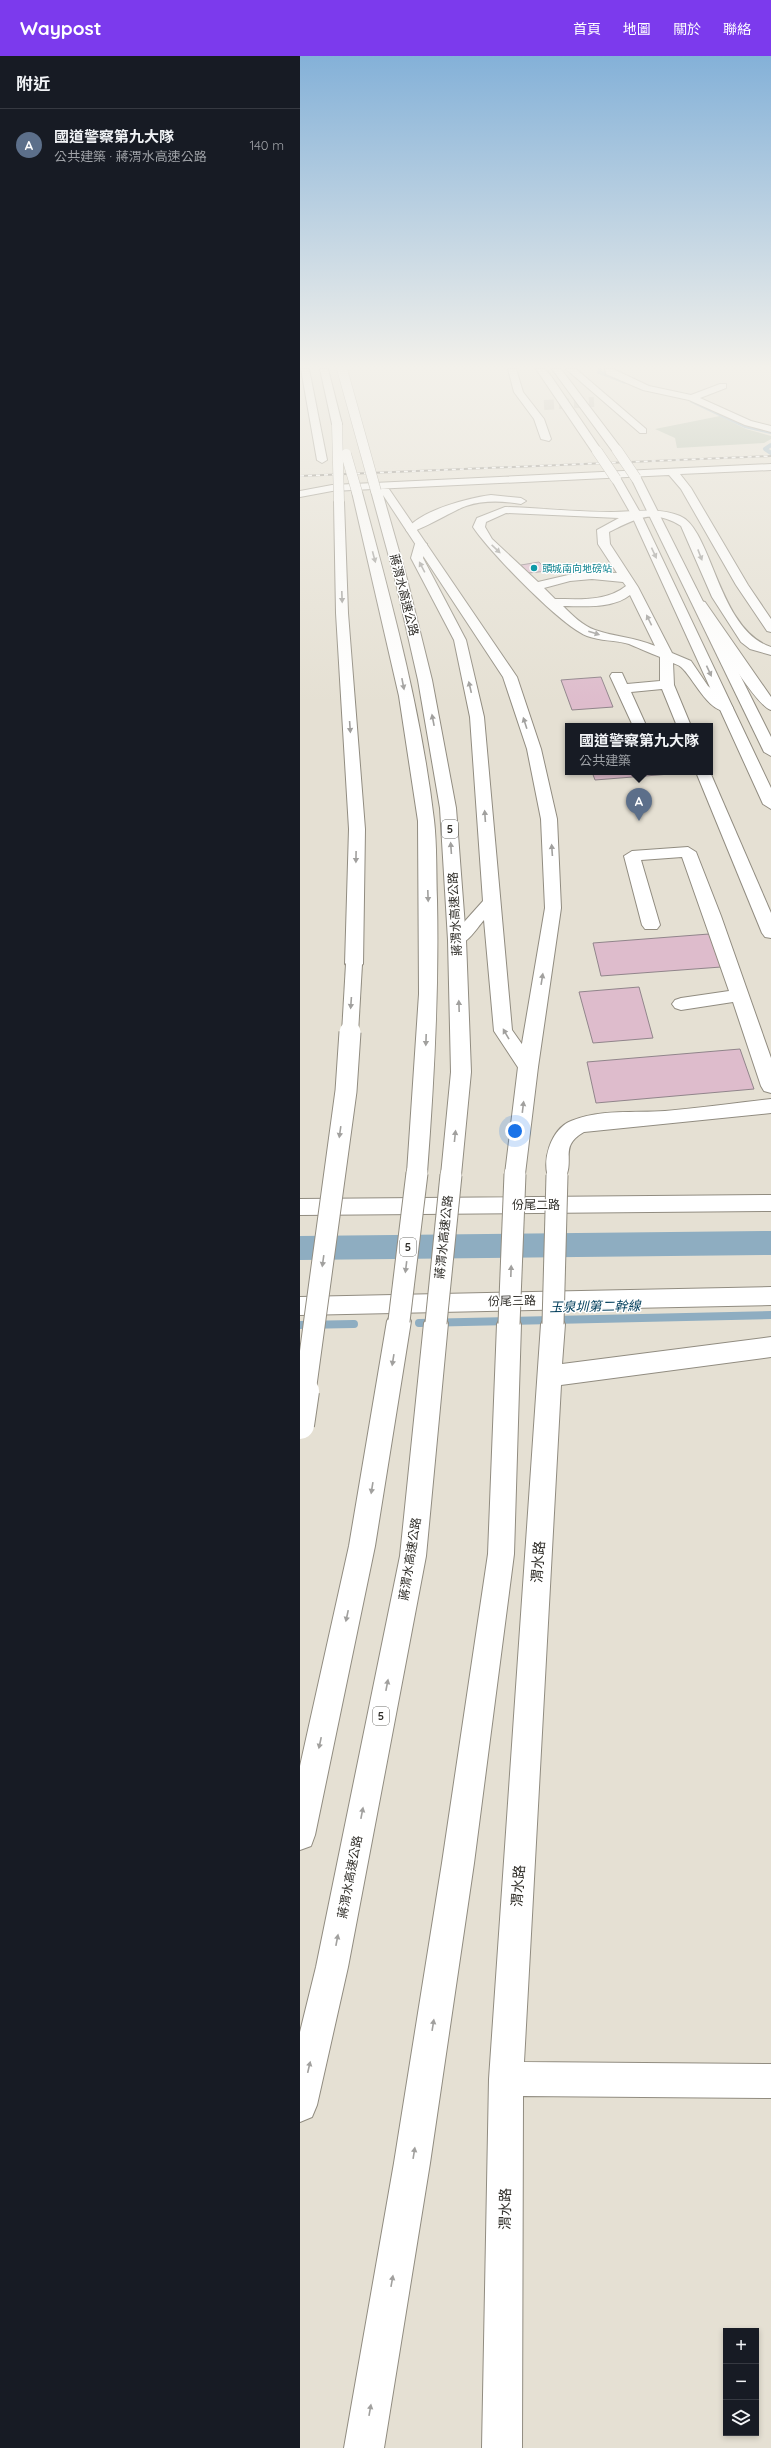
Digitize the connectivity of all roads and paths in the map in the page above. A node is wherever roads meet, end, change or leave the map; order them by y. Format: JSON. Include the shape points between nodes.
{"nodes":[{"id":1,"x":338,"y":481,"type":"edge"},
{"id":2,"x":354,"y":481,"type":"edge"},
{"id":3,"x":376,"y":481,"type":"edge"},
{"id":4,"x":489,"y":481,"type":"edge"},
{"id":5,"x":617,"y":481,"type":"edge"},
{"id":6,"x":637,"y":481,"type":"edge"},
{"id":7,"x":680,"y":481,"type":"edge"},
{"id":8,"x":378,"y":487,"type":"junction"},
{"id":9,"x":300,"y":494,"type":"edge"},
{"id":10,"x":545,"y":510,"type":"junction"},
{"id":11,"x":579,"y":513,"type":"junction"},
{"id":12,"x":654,"y":513,"type":"junction"},
{"id":13,"x":636,"y":514,"type":"junction"},
{"id":14,"x":566,"y":524,"type":"dead end"},
{"id":15,"x":589,"y":526,"type":"dead end"},
{"id":16,"x":602,"y":528,"type":"junction"},
{"id":17,"x":412,"y":530,"type":"junction"},
{"id":18,"x":421,"y":544,"type":"junction"},
{"id":19,"x":629,"y":583,"type":"junction"},
{"id":20,"x":688,"y":586,"type":"junction"},
{"id":21,"x":536,"y":587,"type":"junction"},
{"id":22,"x":551,"y":603,"type":"junction"},
{"id":23,"x":771,"y":628,"type":"edge"},
{"id":24,"x":771,"y":651,"type":"edge"},
{"id":25,"x":666,"y":655,"type":"junction"},
{"id":26,"x":730,"y":672,"type":"junction"},
{"id":27,"x":667,"y":685,"type":"junction"},
{"id":28,"x":771,"y":706,"type":"edge"},
{"id":29,"x":726,"y":708,"type":"junction"},
{"id":30,"x":638,"y":723,"type":"dead end"},
{"id":31,"x":683,"y":723,"type":"edge"},
{"id":32,"x":771,"y":730,"type":"edge"},
{"id":33,"x":771,"y":752,"type":"edge"},
{"id":34,"x":705,"y":775,"type":"edge"},
{"id":35,"x":771,"y":804,"type":"edge"},
{"id":36,"x":491,"y":902,"type":"junction"},
{"id":37,"x":651,"y":925,"type":"dead end"},
{"id":38,"x":771,"y":934,"type":"edge"},
{"id":39,"x":457,"y":940,"type":"junction"},
{"id":40,"x":740,"y":995,"type":"junction"},
{"id":41,"x":682,"y":1004,"type":"dead end"},
{"id":42,"x":528,"y":1067,"type":"junction"},
{"id":43,"x":771,"y":1086,"type":"edge"},
{"id":44,"x":771,"y":1106,"type":"edge"},
{"id":45,"x":771,"y":1203,"type":"edge"},
{"id":46,"x":300,"y":1206,"type":"edge"},
{"id":47,"x":771,"y":1296,"type":"edge"},
{"id":48,"x":300,"y":1306,"type":"edge"},
{"id":49,"x":771,"y":1347,"type":"edge"},
{"id":50,"x":550,"y":1376,"type":"junction"},
{"id":51,"x":300,"y":1425,"type":"edge"},
{"id":52,"x":300,"y":1835,"type":"edge"},
{"id":53,"x":506,"y":2079,"type":"junction"},
{"id":54,"x":771,"y":2081,"type":"edge"},
{"id":55,"x":300,"y":2105,"type":"edge"},
{"id":56,"x":364,"y":2448,"type":"edge"},
{"id":57,"x":502,"y":2448,"type":"edge"}],
"edges":[{"from":1,"to":51,"type":"main road","one_way":true,"bridge":true,"via":[[342,613],[357,829],[354,964],[346,1091]]},
{"from":2,"to":52,"type":"main road","name":"蔣渭水高速公路","number":"5","one_way":true,"bridge":true,"via":[[392,626],[409,714],[426,821],[430,940],[424,1089],[417,1173],[399,1321],[362,1546]]},
{"from":3,"to":8,"type":"main road","name":"蔣渭水高速公路","number":"5","bridge":true},
{"from":4,"to":9,"type":"main road","via":[[332,488]]},
{"from":5,"to":13,"type":"main road","bridge":true},
{"from":6,"to":12,"type":"main road","bridge":true},
{"from":7,"to":23,"type":"main road"},
{"from":8,"to":17,"type":"main road"},
{"from":39,"to":8,"type":"main road","name":"蔣渭水高速公路","number":"5","one_way":true,"via":[[448,808],[438,742]]},
{"from":10,"to":11,"type":"main road"},
{"from":10,"to":14,"type":"main road","via":[[554,521]]},
{"from":10,"to":17,"type":"main road","via":[[512,498],[482,499],[465,502],[439,512]]},
{"from":10,"to":21,"type":"main road","one_way":true,"via":[[505,510],[481,520],[479,527],[488,541]]},
{"from":11,"to":13,"type":"main road"},
{"from":11,"to":16,"type":"main road","via":[[595,519]]},
{"from":12,"to":13,"type":"main road"},
{"from":12,"to":20,"type":"main road"},
{"from":12,"to":24,"type":"main road","one_way":true,"via":[[669,516],[685,524],[718,597],[728,613],[746,639],[754,646]]},
{"from":13,"to":16,"type":"main road"},
{"from":13,"to":29,"type":"main road","one_way":true},
{"from":15,"to":16,"type":"main road"},
{"from":16,"to":19,"type":"main road","via":[[604,544]]},
{"from":17,"to":18,"type":"main road"},
{"from":36,"to":18,"type":"main road","one_way":true,"via":[[477,717],[460,640],[417,558]]},
{"from":42,"to":18,"type":"main road","one_way":true,"via":[[553,908],[549,819],[534,749],[510,677]]},
{"from":19,"to":21,"type":"main road","via":[[612,575],[590,575],[560,579]]},
{"from":19,"to":22,"type":"main road","via":[[620,597],[597,602]]},
{"from":25,"to":19,"type":"main road","one_way":true},
{"from":20,"to":26,"type":"main road"},
{"from":20,"to":28,"type":"main road","via":[[753,684]]},
{"from":21,"to":22,"type":"main road"},
{"from":22,"to":25,"type":"main road","one_way":true,"via":[[571,621],[592,633],[632,641]]},
{"from":25,"to":27,"type":"main road"},
{"from":25,"to":29,"type":"main road","via":[[686,664],[703,689]]},
{"from":26,"to":32,"type":"main road"},
{"from":26,"to":33,"type":"main road"},
{"from":27,"to":30,"type":"main road","via":[[620,682]]},
{"from":27,"to":31,"type":"main road"},
{"from":29,"to":35,"type":"main road"},
{"from":34,"to":38,"type":"main road"},
{"from":36,"to":39,"type":"main road"},
{"from":42,"to":36,"type":"main road","one_way":true,"via":[[503,1031]]},
{"from":37,"to":40,"type":"main road","via":[[632,856],[688,852]]},
{"from":55,"to":39,"type":"main road","name":"蔣渭水高速公路","number":"5","one_way":true,"bridge":true,"via":[[332,1967],[413,1556],[461,1072]]},
{"from":40,"to":41,"type":"main road"},
{"from":40,"to":43,"type":"main road"},
{"from":56,"to":42,"type":"main road","one_way":true,"bridge":true,"via":[[450,1918],[502,1554],[515,1174]]},
{"from":44,"to":50,"type":"main road","name":"渭水路","bridge":true,"via":[[665,1118],[593,1122],[566,1133],[560,1142],[557,1175]]},
{"from":45,"to":46,"type":"main road","name":"份尾二路"},
{"from":47,"to":48,"type":"main road","name":"份尾三路"},
{"from":49,"to":50,"type":"main road"},
{"from":50,"to":53,"type":"main road","name":"渭水路"},
{"from":53,"to":54,"type":"main road"},
{"from":53,"to":57,"type":"main road","name":"渭水路"}]}
